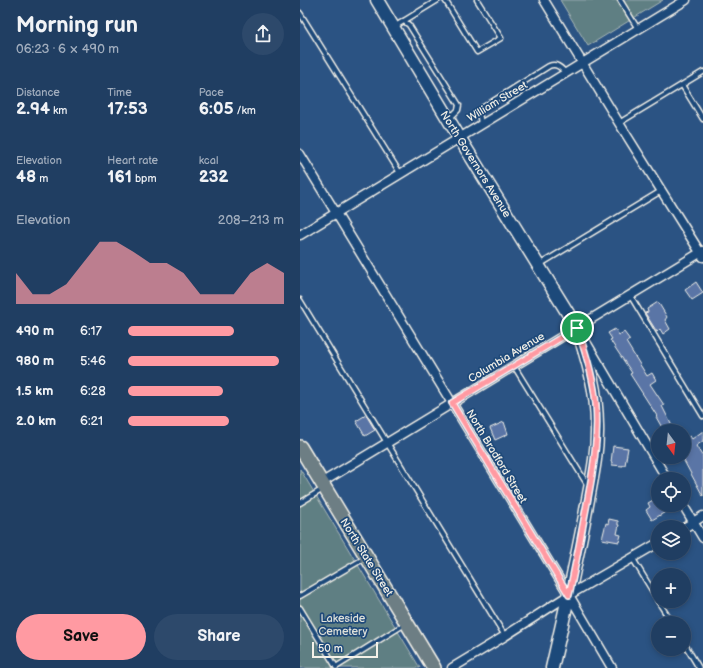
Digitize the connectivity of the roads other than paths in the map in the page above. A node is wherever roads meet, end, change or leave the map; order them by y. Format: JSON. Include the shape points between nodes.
{"nodes":[{"id":1,"x":377,"y":0,"type":"edge"},
{"id":2,"x":438,"y":0,"type":"edge"},
{"id":3,"x":445,"y":0,"type":"edge"},
{"id":4,"x":477,"y":0,"type":"edge"},
{"id":5,"x":544,"y":0,"type":"edge"},
{"id":6,"x":620,"y":0,"type":"edge"},
{"id":7,"x":686,"y":0,"type":"edge"},
{"id":8,"x":300,"y":13,"type":"edge"},
{"id":9,"x":399,"y":24,"type":"junction"},
{"id":10,"x":638,"y":29,"type":"junction"},
{"id":11,"x":582,"y":63,"type":"junction"},
{"id":12,"x":703,"y":72,"type":"edge"},
{"id":13,"x":566,"y":73,"type":"junction"},
{"id":14,"x":682,"y":85,"type":"junction"},
{"id":15,"x":448,"y":119,"type":"junction"},
{"id":16,"x":703,"y":120,"type":"edge"},
{"id":17,"x":619,"y":123,"type":"junction"},
{"id":18,"x":481,"y":124,"type":"junction"},
{"id":19,"x":459,"y":137,"type":"junction"},
{"id":20,"x":300,"y":154,"type":"edge"},
{"id":21,"x":400,"y":173,"type":"junction"},
{"id":22,"x":661,"y":191,"type":"junction"},
{"id":23,"x":337,"y":213,"type":"junction"},
{"id":24,"x":300,"y":235,"type":"edge"},
{"id":25,"x":702,"y":254,"type":"edge"},
{"id":26,"x":539,"y":265,"type":"junction"},
{"id":27,"x":630,"y":296,"type":"junction"},
{"id":28,"x":300,"y":300,"type":"edge"},
{"id":29,"x":577,"y":328,"type":"junction"},
{"id":30,"x":514,"y":366,"type":"junction"},
{"id":31,"x":452,"y":403,"type":"junction"},
{"id":32,"x":703,"y":416,"type":"edge"},
{"id":33,"x":387,"y":443,"type":"junction"},
{"id":34,"x":300,"y":447,"type":"edge"},
{"id":35,"x":663,"y":472,"type":"edge"},
{"id":36,"x":323,"y":485,"type":"junction"},
{"id":37,"x":590,"y":488,"type":"junction"},
{"id":38,"x":300,"y":503,"type":"edge"},
{"id":39,"x":687,"y":512,"type":"edge"},
{"id":40,"x":703,"y":516,"type":"edge"},
{"id":41,"x":693,"y":522,"type":"junction"},
{"id":42,"x":703,"y":538,"type":"edge"},
{"id":43,"x":651,"y":548,"type":"edge"},
{"id":44,"x":367,"y":557,"type":"junction"},
{"id":45,"x":633,"y":559,"type":"junction"},
{"id":46,"x":651,"y":589,"type":"edge"},
{"id":47,"x":569,"y":595,"type":"junction"},
{"id":48,"x":300,"y":596,"type":"edge"},
{"id":49,"x":300,"y":608,"type":"edge"},
{"id":50,"x":407,"y":623,"type":"junction"},
{"id":51,"x":505,"y":636,"type":"junction"},
{"id":52,"x":691,"y":655,"type":"edge"},
{"id":53,"x":336,"y":667,"type":"edge"},
{"id":54,"x":330,"y":668,"type":"edge"},
{"id":55,"x":434,"y":668,"type":"edge"},
{"id":56,"x":452,"y":668,"type":"edge"},
{"id":57,"x":552,"y":668,"type":"edge"},
{"id":58,"x":612,"y":668,"type":"edge"},
{"id":59,"x":699,"y":668,"type":"edge"}],
"edges":[{"from":1,"to":9,"type":"main road","name":"North Governors Avenue"},
{"from":2,"to":9,"type":"lane"},
{"from":3,"to":4,"type":"lane","via":[[477,52],[501,38]]},
{"from":5,"to":11,"type":"street"},
{"from":6,"to":10,"type":"lane"},
{"from":7,"to":10,"type":"street","name":"William Street"},
{"from":8,"to":21,"type":"lane"},
{"from":9,"to":15,"type":"main road","name":"North Governors Avenue"},
{"from":9,"to":15,"type":"lane","via":[[409,25],[459,105],[458,110]]},
{"from":10,"to":11,"type":"street","name":"William Street"},
{"from":11,"to":13,"type":"street","name":"William Street"},
{"from":11,"to":17,"type":"street"},
{"from":12,"to":14,"type":"lane"},
{"from":13,"to":18,"type":"street","name":"William Street"},
{"from":13,"to":18,"type":"lane","via":[[558,66],[549,66],[482,108],[479,112]]},
{"from":14,"to":16,"type":"lane"},
{"from":14,"to":17,"type":"lane"},
{"from":15,"to":19,"type":"main road","name":"North Governors Avenue"},
{"from":17,"to":22,"type":"street"},
{"from":18,"to":19,"type":"street","name":"William Street"},
{"from":19,"to":21,"type":"street","name":"William Street"},
{"from":19,"to":26,"type":"main road","name":"North Governors Avenue"},
{"from":20,"to":23,"type":"street","name":"North Bradford Street"},
{"from":21,"to":23,"type":"street","name":"William Street"},
{"from":22,"to":25,"type":"street"},
{"from":22,"to":26,"type":"lane"},
{"from":23,"to":24,"type":"street","name":"William Street"},
{"from":23,"to":31,"type":"street","name":"North Bradford Street"},
{"from":25,"to":27,"type":"street","name":"Columbia Avenue"},
{"from":26,"to":29,"type":"main road","name":"North Governors Avenue"},
{"from":27,"to":29,"type":"street","name":"Columbia Avenue"},
{"from":27,"to":32,"type":"lane"},
{"from":28,"to":33,"type":"lane"},
{"from":29,"to":30,"type":"street","name":"Columbia Avenue"},
{"from":29,"to":35,"type":"street"},
{"from":29,"to":37,"type":"main road","name":"North Governors Avenue","via":[[593,379],[596,404],[597,448]]},
{"from":30,"to":31,"type":"street","name":"Columbia Avenue"},
{"from":30,"to":37,"type":"lane"},
{"from":31,"to":33,"type":"street","name":"Columbia Avenue"},
{"from":31,"to":47,"type":"street","name":"North Bradford Street"},
{"from":33,"to":36,"type":"street","name":"Columbia Avenue"},
{"from":33,"to":51,"type":"lane"},
{"from":34,"to":36,"type":"main road","name":"North State Street"},
{"from":36,"to":38,"type":"lane"},
{"from":36,"to":44,"type":"main road","name":"North State Street"},
{"from":37,"to":47,"type":"main road","name":"North Governors Avenue"},
{"from":39,"to":41,"type":"street"},
{"from":40,"to":41,"type":"street"},
{"from":41,"to":42,"type":"street"},
{"from":43,"to":45,"type":"street"},
{"from":44,"to":48,"type":"lane"},
{"from":44,"to":50,"type":"main road","name":"North State Street"},
{"from":45,"to":46,"type":"lane"},
{"from":45,"to":47,"type":"street"},
{"from":47,"to":51,"type":"street"},
{"from":47,"to":57,"type":"main road","name":"North Governors Avenue"},
{"from":47,"to":58,"type":"street","name":"North Bradford Street"},
{"from":49,"to":53,"type":"lane"},
{"from":50,"to":53,"type":"lane"},
{"from":50,"to":55,"type":"main road","name":"North State Street"},
{"from":51,"to":56,"type":"street"},
{"from":52,"to":59,"type":"lane"},
{"from":53,"to":54,"type":"lane"}]}
